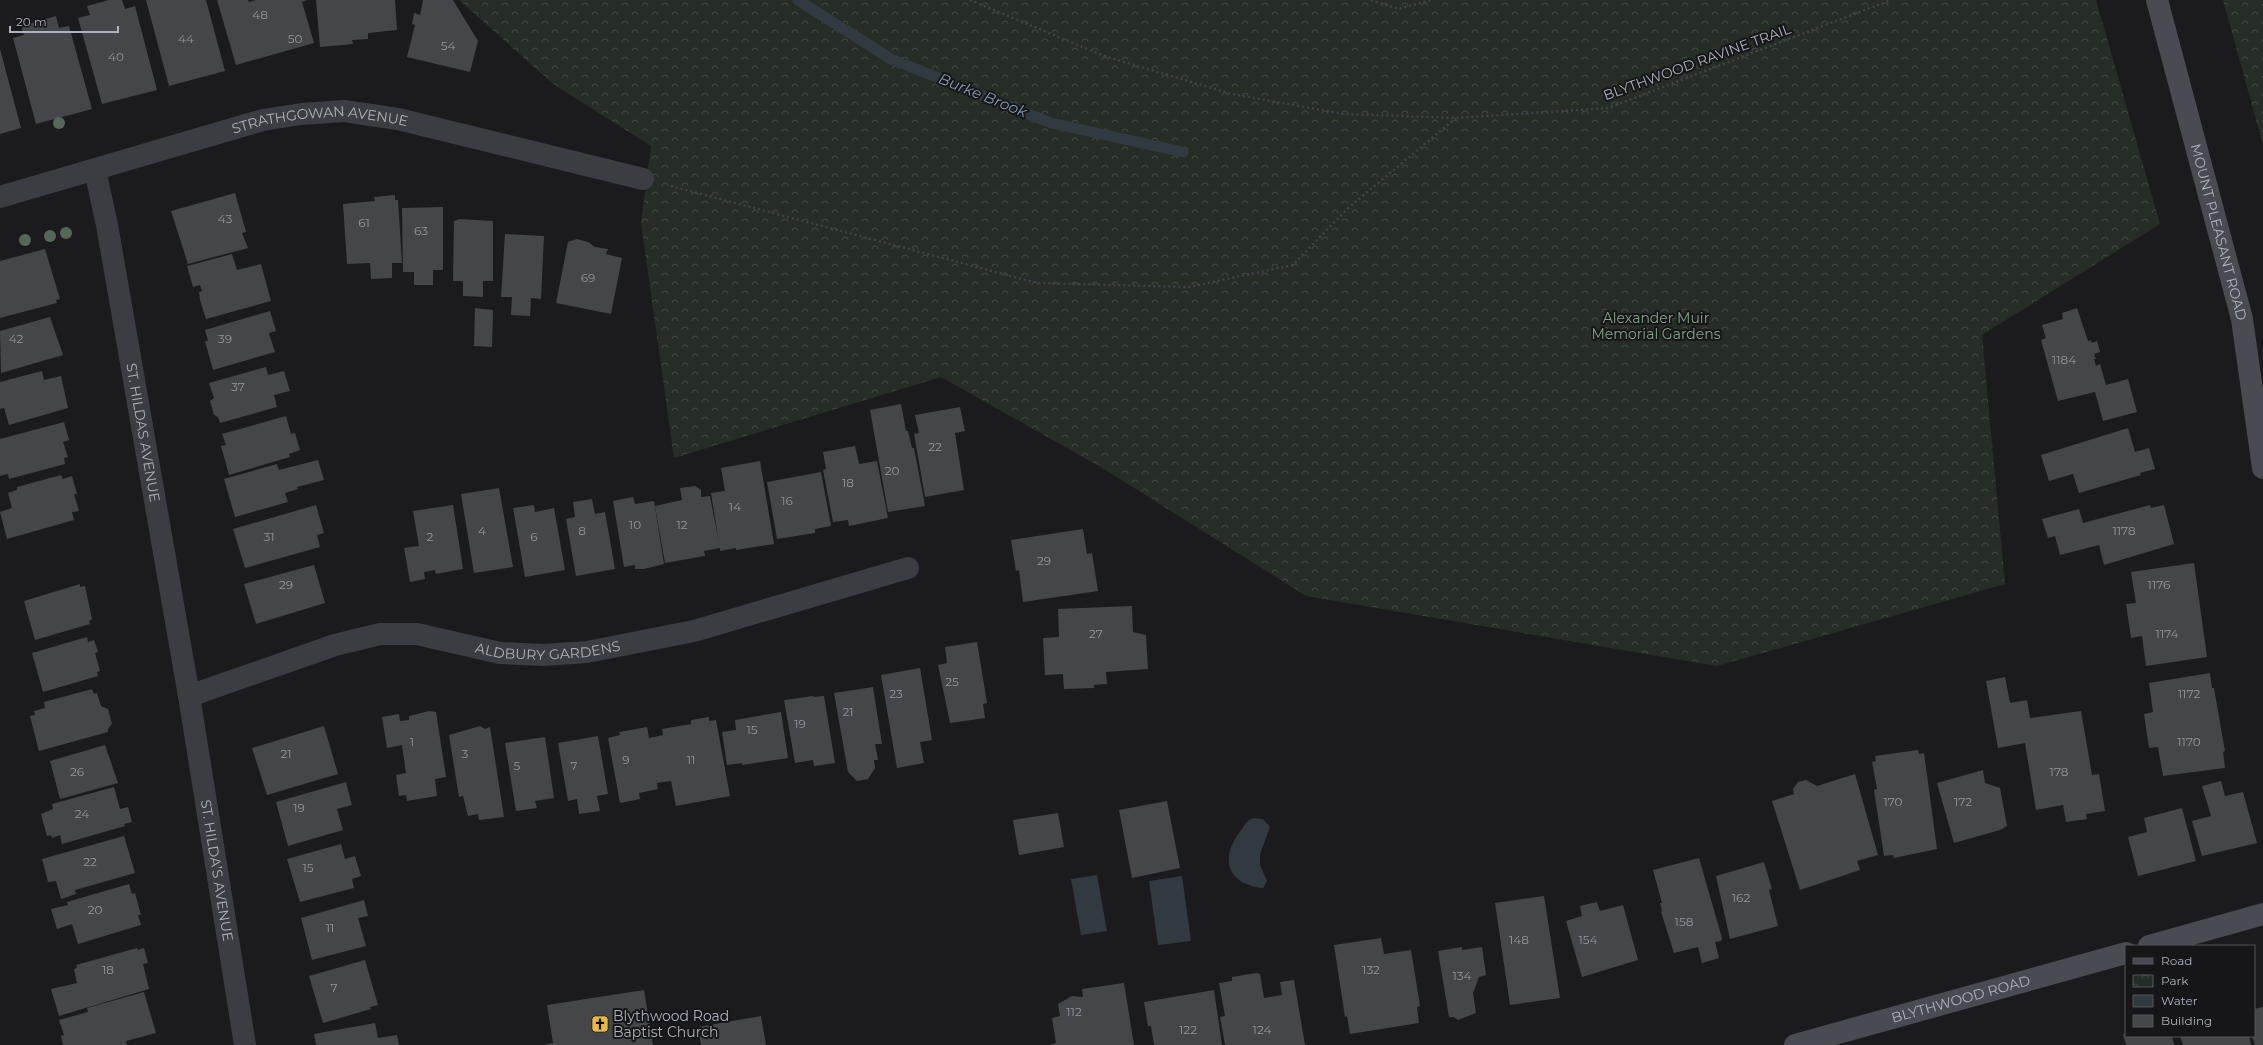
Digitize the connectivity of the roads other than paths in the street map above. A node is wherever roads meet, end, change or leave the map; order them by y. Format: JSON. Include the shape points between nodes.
{"nodes":[{"id":1,"x":2157,"y":0,"type":"edge"},
{"id":2,"x":95,"y":170,"type":"junction"},
{"id":3,"x":643,"y":179,"type":"road end"},
{"id":4,"x":0,"y":197,"type":"edge"},
{"id":5,"x":2263,"y":468,"type":"edge"},
{"id":6,"x":908,"y":568,"type":"dead end"},
{"id":7,"x":189,"y":696,"type":"junction"},
{"id":8,"x":2263,"y":914,"type":"edge"},
{"id":9,"x":2153,"y":945,"type":"edge"},
{"id":10,"x":2125,"y":952,"type":"edge"},
{"id":11,"x":244,"y":1045,"type":"edge"},
{"id":12,"x":1795,"y":1045,"type":"edge"}],
"edges":[{"from":1,"to":5,"type":"main road","name":"MOUNT PLEASANT ROAD","via":[[2242,319]]},
{"from":2,"to":3,"type":"street","name":"STRATHGOWAN AVENUE","via":[[263,120],[344,111],[398,119]]},
{"from":2,"to":4,"type":"street","name":"STRATHGOWAN AVENUE"},
{"from":2,"to":7,"type":"street","name":"ST. HILDAS AVENUE","via":[[107,225]]},
{"from":6,"to":7,"type":"street","name":"ALDBURY GARDENS","via":[[694,631],[587,652],[543,655],[500,653],[417,634],[380,634],[335,644]]},
{"from":7,"to":11,"type":"street","name":"ST. HILDA’S AVENUE"},
{"from":8,"to":9,"type":"main road"},
{"from":10,"to":12,"type":"main road","name":"BLYTHWOOD ROAD"}]}
